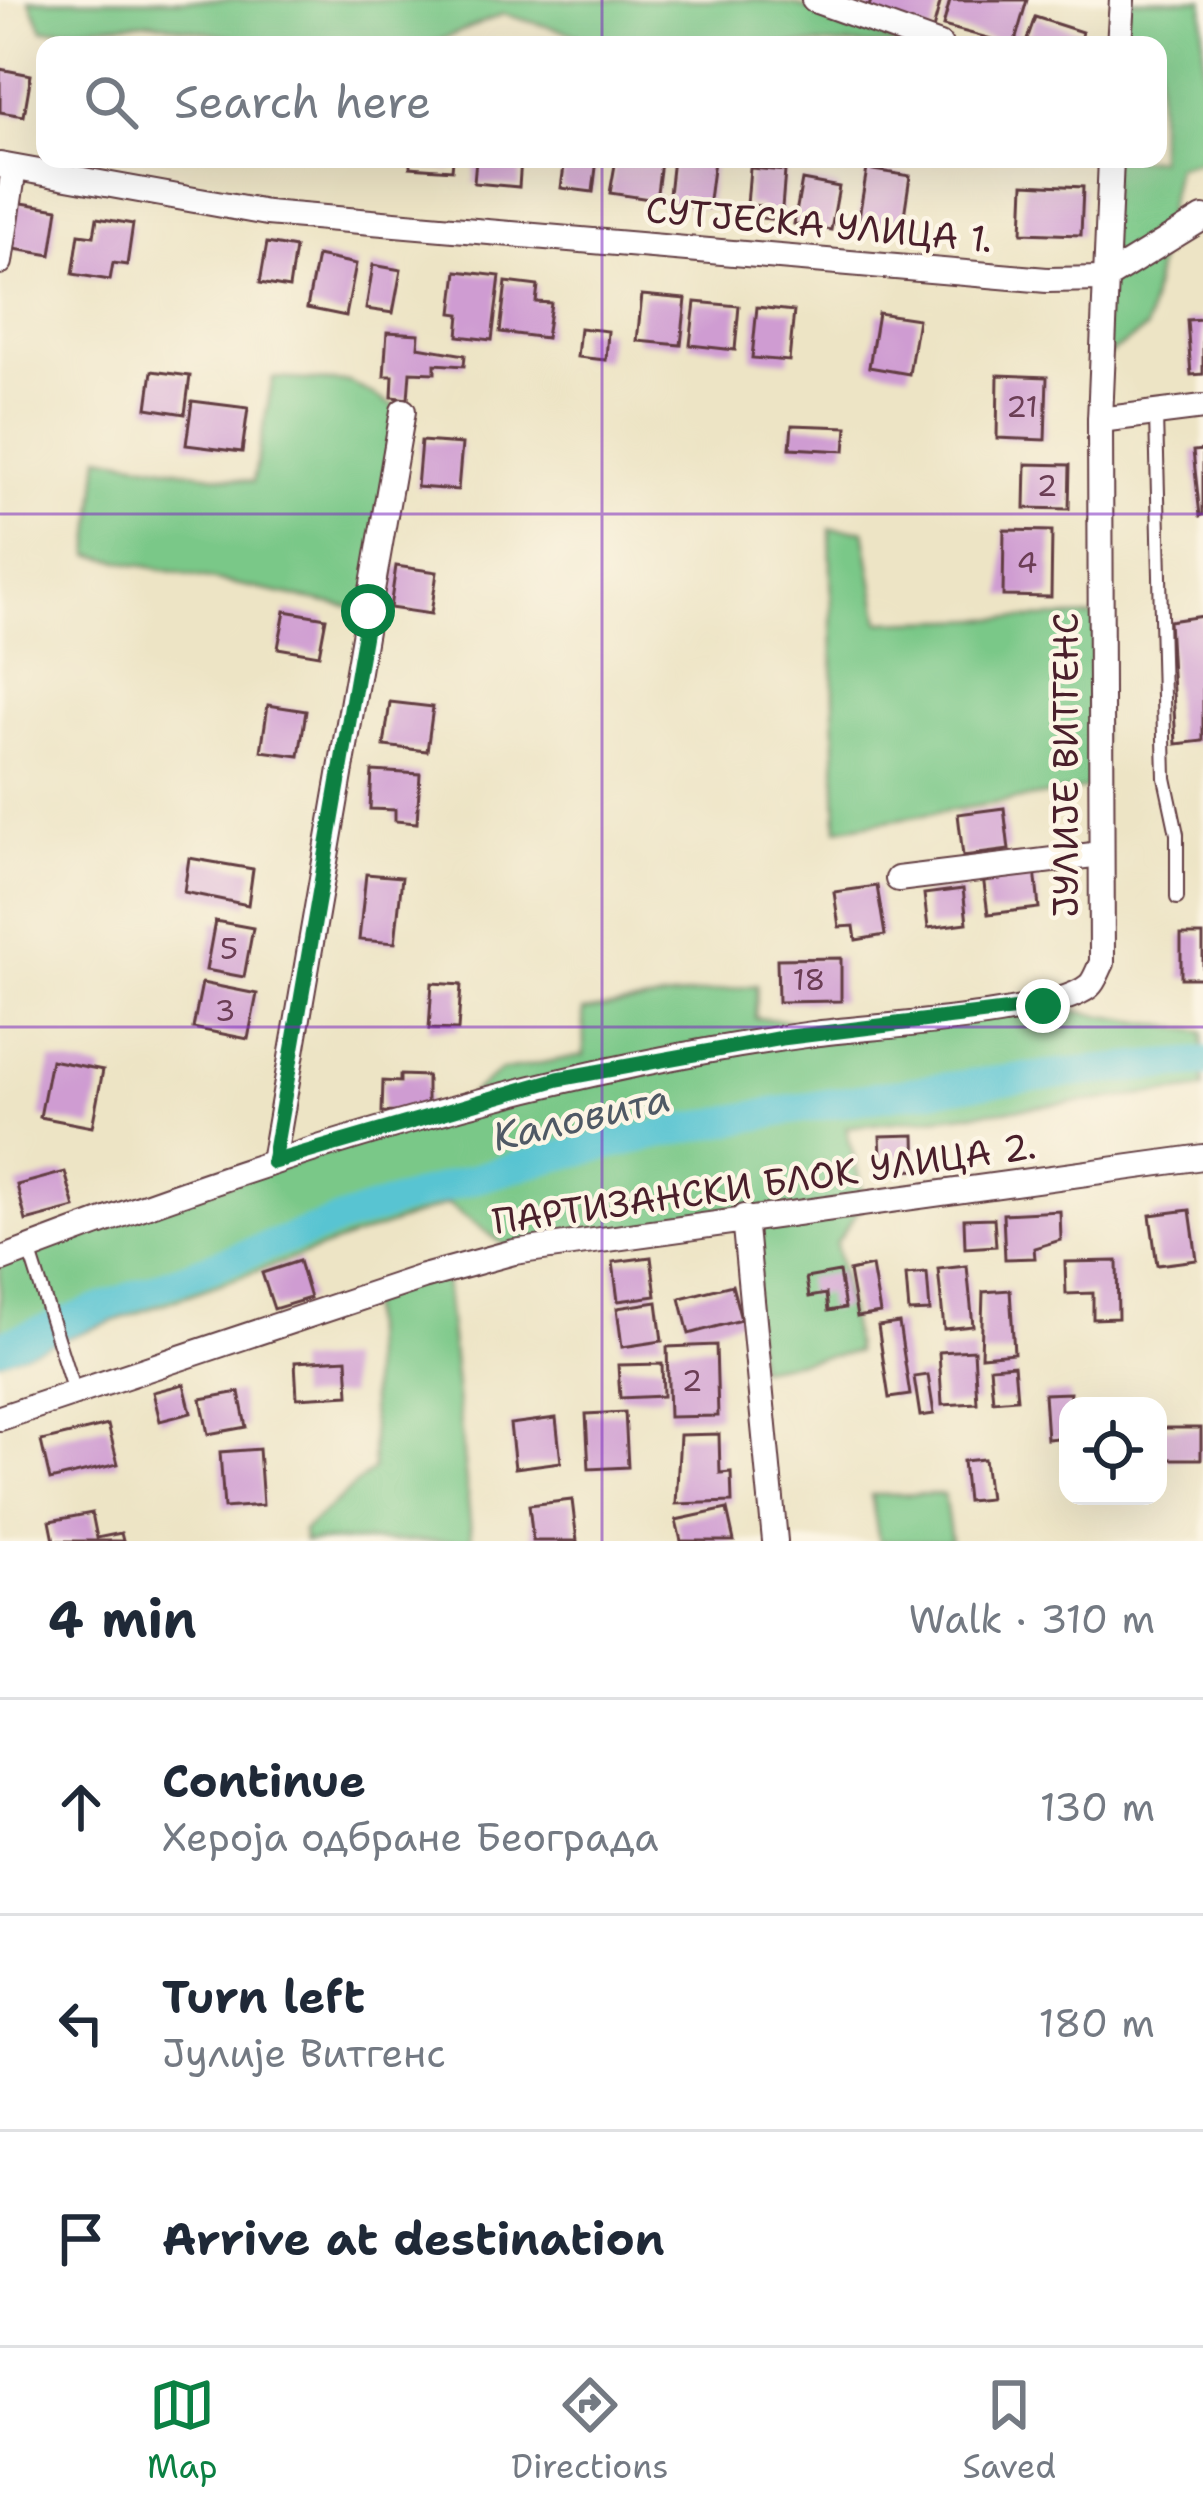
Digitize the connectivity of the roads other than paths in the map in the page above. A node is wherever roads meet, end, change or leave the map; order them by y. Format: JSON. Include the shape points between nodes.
{"nodes":[{"id":1,"x":814,"y":0,"type":"edge"},
{"id":2,"x":1122,"y":0,"type":"edge"},
{"id":3,"x":915,"y":36,"type":"edge"},
{"id":4,"x":1120,"y":36,"type":"edge"},
{"id":5,"x":7,"y":167,"type":"edge"},
{"id":6,"x":1111,"y":168,"type":"edge"},
{"id":7,"x":1203,"y":218,"type":"edge"},
{"id":8,"x":0,"y":262,"type":"edge"},
{"id":9,"x":1104,"y":279,"type":"junction"},
{"id":10,"x":1203,"y":407,"type":"edge"},
{"id":11,"x":403,"y":411,"type":"dead end"},
{"id":12,"x":1156,"y":415,"type":"junction"},
{"id":13,"x":1100,"y":420,"type":"junction"},
{"id":14,"x":1101,"y":854,"type":"junction"},
{"id":15,"x":898,"y":879,"type":"dead end"},
{"id":16,"x":1177,"y":898,"type":"dead end"},
{"id":17,"x":1203,"y":1157,"type":"edge"},
{"id":18,"x":273,"y":1162,"type":"junction"},
{"id":19,"x":744,"y":1217,"type":"junction"},
{"id":20,"x":29,"y":1249,"type":"junction"},
{"id":21,"x":0,"y":1260,"type":"edge"},
{"id":22,"x":74,"y":1392,"type":"junction"},
{"id":23,"x":0,"y":1418,"type":"edge"},
{"id":24,"x":775,"y":1541,"type":"edge"}],
"edges":[{"from":1,"to":3,"type":"street"},
{"from":2,"to":4,"type":"street"},
{"from":5,"to":8,"type":"street"},
{"from":5,"to":9,"type":"street","name":"СУТЈЕСКА УЛИЦА 1.","via":[[267,213]]},
{"from":6,"to":9,"type":"street"},
{"from":7,"to":9,"type":"street"},
{"from":9,"to":13,"type":"street"},
{"from":10,"to":12,"type":"street"},
{"from":11,"to":18,"type":"street"},
{"from":12,"to":13,"type":"street"},
{"from":12,"to":16,"type":"lane","via":[[1165,778],[1177,834]]},
{"from":13,"to":14,"type":"street","name":"ЈУЛИЈЕ ВИТГЕНС"},
{"from":14,"to":15,"type":"street"},
{"from":14,"to":18,"type":"street","name":"ЈУЛИЈЕ ВИТГЕНС","via":[[1102,963],[1091,985],[1068,997],[558,1079]]},
{"from":17,"to":19,"type":"street","name":"ПАРТИЗАНСКИ БЛОК УЛИЦА 2."},
{"from":18,"to":20,"type":"street","name":"ЈУЛИЈЕ ВИТГЕНС"},
{"from":19,"to":22,"type":"street","name":"ПАРТИЗАНСКИ БЛОК УЛИЦА 2.","via":[[460,1266]]},
{"from":19,"to":24,"type":"street"},
{"from":20,"to":21,"type":"street","name":"ЈУЛИЈЕ ВИТГЕНС"},
{"from":20,"to":22,"type":"lane"},
{"from":22,"to":23,"type":"street","name":"ПАРТИЗАНСКИ БЛОК УЛИЦА 2."}]}
